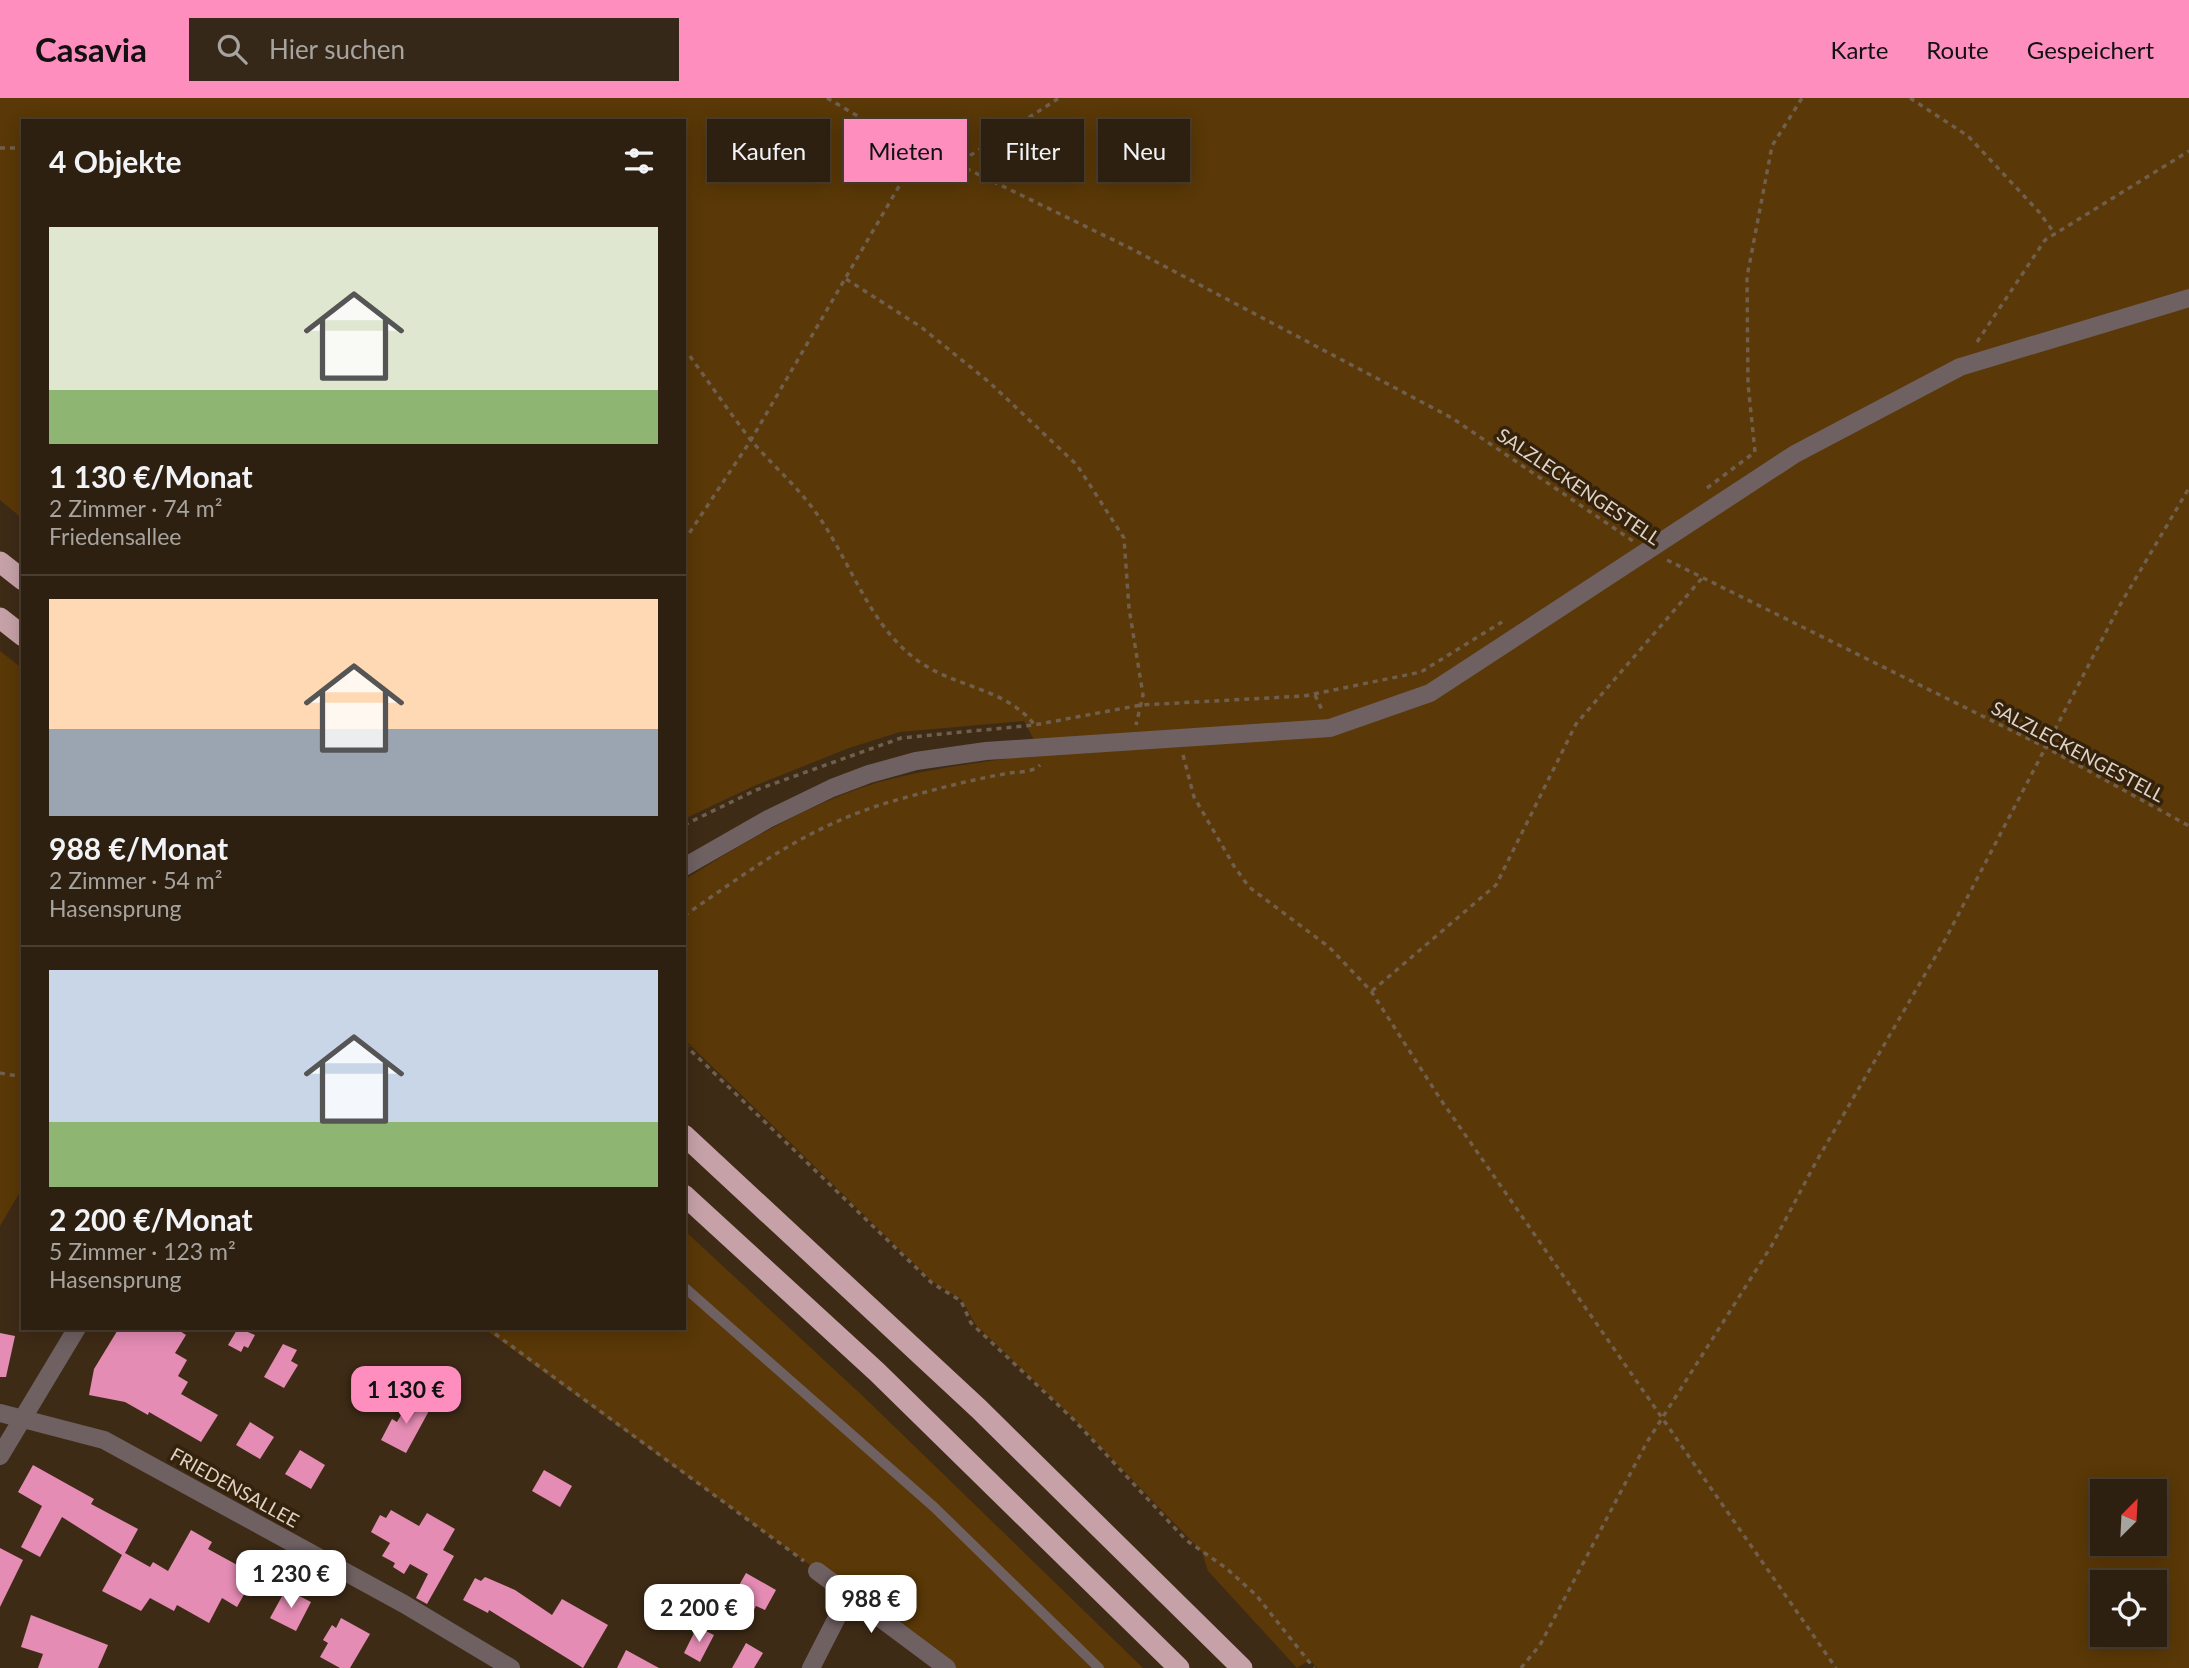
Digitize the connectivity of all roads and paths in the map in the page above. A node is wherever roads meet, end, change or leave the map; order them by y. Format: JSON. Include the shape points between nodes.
{"nodes":[{"id":1,"x":827,"y":98,"type":"edge"},
{"id":2,"x":1059,"y":98,"type":"edge"},
{"id":3,"x":1802,"y":98,"type":"edge"},
{"id":4,"x":1910,"y":98,"type":"edge"},
{"id":5,"x":863,"y":119,"type":"edge"},
{"id":6,"x":0,"y":148,"type":"edge"},
{"id":7,"x":21,"y":148,"type":"edge"},
{"id":8,"x":2189,"y":151,"type":"edge"},
{"id":9,"x":967,"y":158,"type":"edge"},
{"id":10,"x":967,"y":169,"type":"edge"},
{"id":11,"x":902,"y":182,"type":"edge"},
{"id":12,"x":2055,"y":234,"type":"junction"},
{"id":13,"x":846,"y":279,"type":"junction"},
{"id":14,"x":2189,"y":298,"type":"edge"},
{"id":15,"x":686,"y":351,"type":"edge"},
{"id":16,"x":1960,"y":368,"type":"junction"},
{"id":17,"x":751,"y":440,"type":"junction"},
{"id":18,"x":2189,"y":488,"type":"edge"},
{"id":19,"x":1701,"y":493,"type":"dead end"},
{"id":20,"x":686,"y":538,"type":"edge"},
{"id":21,"x":1642,"y":546,"type":"junction"},
{"id":22,"x":1625,"y":549,"type":"dead end"},
{"id":23,"x":0,"y":562,"type":"edge"},
{"id":24,"x":1703,"y":577,"type":"junction"},
{"id":25,"x":21,"y":578,"type":"edge"},
{"id":26,"x":0,"y":618,"type":"edge"},
{"id":27,"x":1507,"y":620,"type":"dead end"},
{"id":28,"x":21,"y":634,"type":"edge"},
{"id":29,"x":1141,"y":705,"type":"junction"},
{"id":30,"x":1034,"y":725,"type":"junction"},
{"id":31,"x":1181,"y":738,"type":"junction"},
{"id":32,"x":1132,"y":741,"type":"junction"},
{"id":33,"x":1042,"y":747,"type":"junction"},
{"id":34,"x":2047,"y":748,"type":"junction"},
{"id":35,"x":686,"y":824,"type":"edge"},
{"id":36,"x":2189,"y":826,"type":"edge"},
{"id":37,"x":686,"y":866,"type":"edge"},
{"id":38,"x":686,"y":915,"type":"edge"},
{"id":39,"x":1371,"y":991,"type":"junction"},
{"id":40,"x":686,"y":1046,"type":"edge"},
{"id":41,"x":0,"y":1073,"type":"edge"},
{"id":42,"x":21,"y":1077,"type":"edge"},
{"id":43,"x":686,"y":1137,"type":"edge"},
{"id":44,"x":686,"y":1197,"type":"edge"},
{"id":45,"x":686,"y":1289,"type":"edge"},
{"id":46,"x":76,"y":1330,"type":"edge"},
{"id":47,"x":490,"y":1330,"type":"edge"},
{"id":48,"x":0,"y":1413,"type":"edge"},
{"id":49,"x":23,"y":1418,"type":"junction"},
{"id":50,"x":1664,"y":1418,"type":"junction"},
{"id":51,"x":0,"y":1456,"type":"edge"},
{"id":52,"x":817,"y":1571,"type":"joint"},
{"id":53,"x":849,"y":1594,"type":"junction"},
{"id":54,"x":511,"y":1668,"type":"edge"},
{"id":55,"x":811,"y":1668,"type":"edge"},
{"id":56,"x":947,"y":1668,"type":"edge"},
{"id":57,"x":1099,"y":1668,"type":"edge"},
{"id":58,"x":1179,"y":1668,"type":"edge"},
{"id":59,"x":1242,"y":1668,"type":"edge"},
{"id":60,"x":1314,"y":1668,"type":"edge"},
{"id":61,"x":1521,"y":1668,"type":"edge"},
{"id":62,"x":1836,"y":1668,"type":"edge"}],
"edges":[{"from":1,"to":5,"type":"path","name":"SALZLECKENGESTELL"},
{"from":2,"to":9,"type":"path"},
{"from":3,"to":19,"type":"path","via":[[1772,146],[1747,277],[1748,384],[1755,452]]},
{"from":4,"to":12,"type":"path","via":[[1968,136]]},
{"from":6,"to":7,"type":"path"},
{"from":8,"to":12,"type":"path"},
{"from":10,"to":21,"type":"path","name":"SALZLECKENGESTELL","via":[[1130,248],[1452,418]]},
{"from":11,"to":13,"type":"path"},
{"from":12,"to":16,"type":"path","via":[[2045,240]]},
{"from":13,"to":17,"type":"path"},
{"from":13,"to":29,"type":"path","via":[[921,327],[989,382],[1077,466],[1124,538]]},
{"from":14,"to":16,"type":"street"},
{"from":15,"to":17,"type":"path"},
{"from":16,"to":21,"type":"street","via":[[1795,454]]},
{"from":17,"to":20,"type":"path"},
{"from":17,"to":30,"type":"path","via":[[814,509],[887,629],[905,650],[954,682],[1009,701]]},
{"from":18,"to":34,"type":"path","via":[[2120,605]]},
{"from":21,"to":22,"type":"path"},
{"from":21,"to":24,"type":"path","name":"SALZLECKENGESTELL"},
{"from":21,"to":31,"type":"street","via":[[1430,693],[1330,728]]},
{"from":23,"to":25,"type":"highway"},
{"from":24,"to":34,"type":"path","name":"SALZLECKENGESTELL"},
{"from":24,"to":39,"type":"path","via":[[1576,724],[1496,885]]},
{"from":26,"to":28,"type":"highway"},
{"from":27,"to":29,"type":"path","via":[[1421,672],[1304,696]]},
{"from":29,"to":30,"type":"path"},
{"from":29,"to":32,"type":"path"},
{"from":30,"to":33,"type":"path"},
{"from":30,"to":35,"type":"path","via":[[901,738],[756,790]]},
{"from":31,"to":32,"type":"street"},
{"from":31,"to":39,"type":"path","via":[[1188,783],[1203,816],[1249,887],[1329,947]]},
{"from":32,"to":33,"type":"street"},
{"from":33,"to":37,"type":"street","via":[[946,756],[869,774],[797,804]]},
{"from":33,"to":38,"type":"path","via":[[1038,768],[855,811],[749,869]]},
{"from":34,"to":36,"type":"path","name":"SALZLECKENGESTELL"},
{"from":34,"to":50,"type":"path","via":[[1945,940],[1772,1245],[1714,1331]]},
{"from":39,"to":50,"type":"path","via":[[1441,1100]]},
{"from":40,"to":60,"type":"path","via":[[932,1283],[961,1301],[971,1323],[1073,1419],[1186,1540],[1255,1595]]},
{"from":41,"to":42,"type":"path"},
{"from":43,"to":59,"type":"highway","via":[[979,1409]]},
{"from":44,"to":58,"type":"highway","via":[[887,1381]]},
{"from":45,"to":57,"type":"lane","via":[[934,1507]]},
{"from":46,"to":49,"type":"street"},
{"from":47,"to":52,"type":"path"},
{"from":48,"to":49,"type":"street","name":"FRIEDENSALLEE"},
{"from":49,"to":51,"type":"street"},
{"from":49,"to":54,"type":"street","name":"FRIEDENSALLEE","via":[[116,1446]]},
{"from":50,"to":61,"type":"path","via":[[1607,1512],[1540,1645]]},
{"from":50,"to":62,"type":"path"},
{"from":52,"to":53,"type":"street"},
{"from":53,"to":55,"type":"street"},
{"from":53,"to":56,"type":"street"}]}
